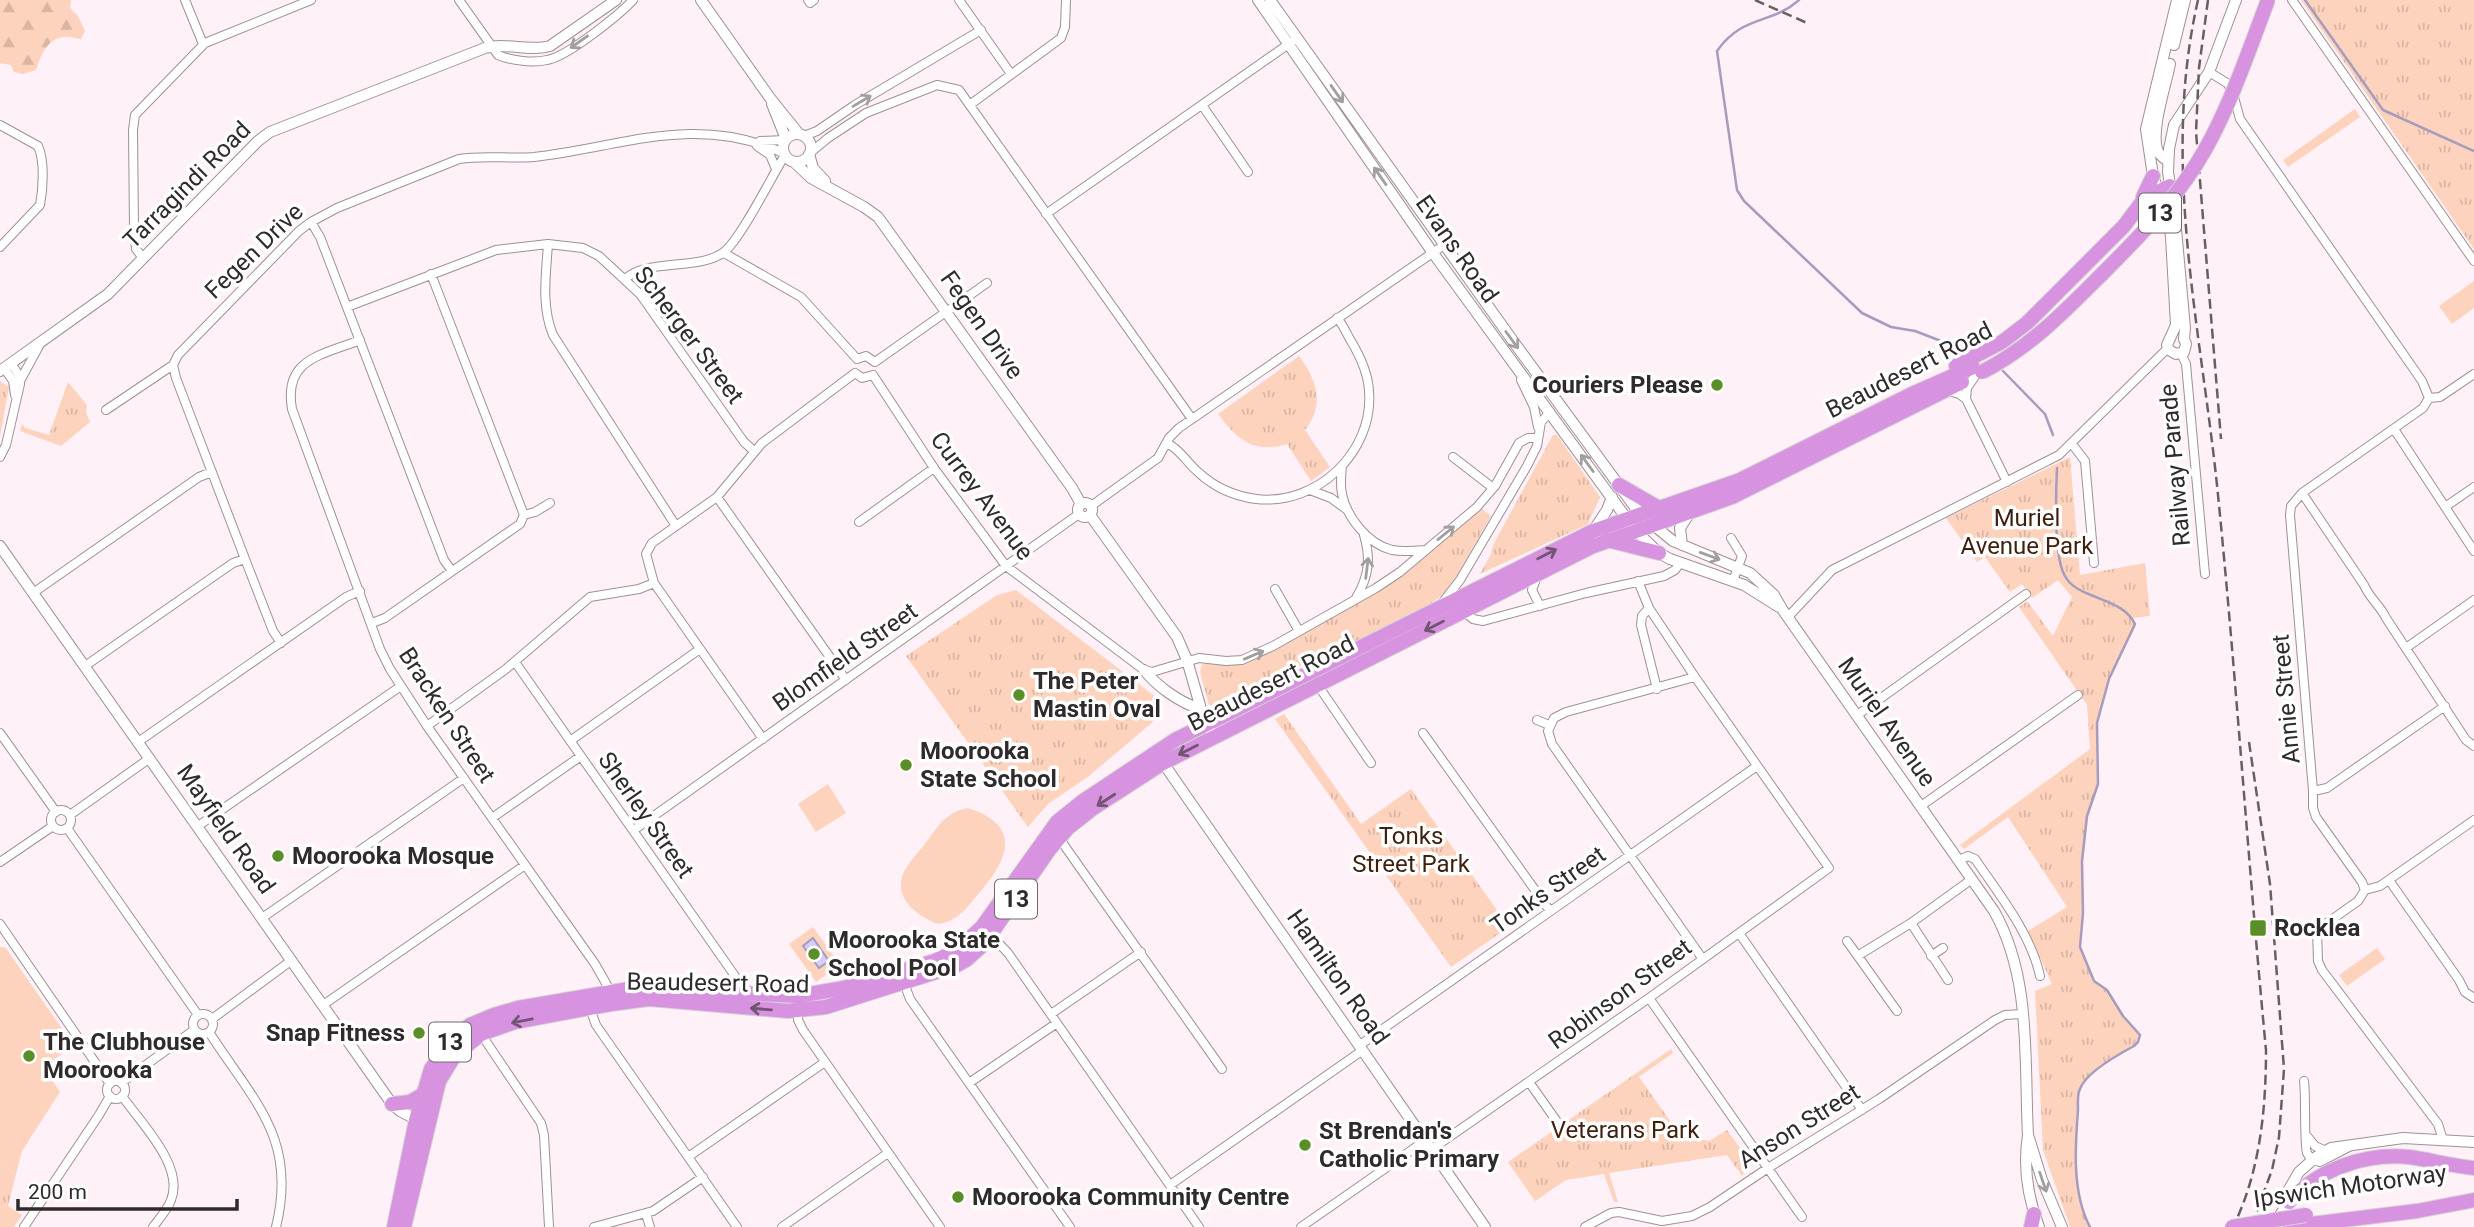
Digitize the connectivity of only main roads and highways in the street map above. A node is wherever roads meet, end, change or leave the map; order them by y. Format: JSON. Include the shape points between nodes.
{"nodes":[{"id":1,"x":2259,"y":0,"type":"edge"},
{"id":2,"x":2267,"y":0,"type":"edge"},
{"id":3,"x":2153,"y":176,"type":"road end"},
{"id":4,"x":2140,"y":205,"type":"junction"},
{"id":5,"x":2098,"y":252,"type":"junction"},
{"id":6,"x":1977,"y":371,"type":"junction"},
{"id":7,"x":1912,"y":394,"type":"junction"},
{"id":8,"x":1615,"y":491,"type":"road end"},
{"id":9,"x":1659,"y":508,"type":"junction"},
{"id":10,"x":1638,"y":522,"type":"junction"},
{"id":11,"x":1607,"y":540,"type":"junction"},
{"id":12,"x":1659,"y":552,"type":"road end"},
{"id":13,"x":1211,"y":731,"type":"junction"},
{"id":14,"x":1159,"y":758,"type":"junction"},
{"id":15,"x":987,"y":931,"type":"junction"},
{"id":16,"x":610,"y":998,"type":"junction"},
{"id":17,"x":588,"y":1002,"type":"junction"},
{"id":18,"x":422,"y":1096,"type":"junction"},
{"id":19,"x":392,"y":1104,"type":"road end"},
{"id":20,"x":422,"y":1122,"type":"junction"},
{"id":21,"x":2474,"y":1168,"type":"edge"},
{"id":22,"x":2474,"y":1191,"type":"edge"},
{"id":23,"x":2474,"y":1200,"type":"edge"},
{"id":24,"x":2289,"y":1202,"type":"road end"},
{"id":25,"x":2289,"y":1226,"type":"edge"},
{"id":26,"x":394,"y":1227,"type":"edge"},
{"id":27,"x":404,"y":1227,"type":"edge"},
{"id":28,"x":2232,"y":1227,"type":"edge"}],
"edges":[{"from":1,"to":6,"type":"highway","name":"Beaudesert Road","number":"13","via":[[2214,116],[2180,176],[2050,314]]},
{"from":2,"to":6,"type":"highway","name":"Beaudesert Road","number":"13","bridge":true,"via":[[2220,122],[2174,195],[2143,232],[2031,342]]},
{"from":3,"to":4,"type":"highway"},
{"from":4,"to":5,"type":"highway"},
{"from":4,"to":5,"type":"highway","via":[[2162,191]]},
{"from":5,"to":7,"type":"highway","via":[[2027,323],[2002,342],[1915,386]]},
{"from":6,"to":7,"type":"highway","name":"Beaudesert Road","number":"13"},
{"from":6,"to":10,"type":"highway","name":"Beaudesert Road","number":"13","via":[[1732,497],[1690,512]]},
{"from":7,"to":9,"type":"highway","name":"Beaudesert Road","number":"13","via":[[1740,480]]},
{"from":8,"to":9,"type":"highway"},
{"from":9,"to":10,"type":"highway","name":"Beaudesert Road","number":"13"},
{"from":10,"to":11,"type":"highway","name":"Beaudesert Road","number":"13"},
{"from":13,"to":10,"type":"highway","name":"Beaudesert Road","number":"13","one_way":true,"via":[[1593,531]]},
{"from":11,"to":12,"type":"highway"},
{"from":11,"to":13,"type":"highway","name":"Beaudesert Road","number":"13","one_way":true,"via":[[1317,684]]},
{"from":13,"to":14,"type":"highway","name":"Beaudesert Road","number":"13"},
{"from":14,"to":15,"type":"highway","name":"Beaudesert Road","number":"13","one_way":true,"via":[[1059,838]]},
{"from":14,"to":15,"type":"highway","name":"Beaudesert Road","number":"13","via":[[1083,800],[1057,821]]},
{"from":15,"to":16,"type":"highway","name":"Beaudesert Road","number":"13","via":[[935,961],[844,988],[798,996],[635,988]]},
{"from":15,"to":16,"type":"highway","name":"Beaudesert Road","number":"13","one_way":true,"via":[[975,953],[955,966],[826,1007],[797,1011]]},
{"from":16,"to":17,"type":"highway","name":"Beaudesert Road","number":"13"},
{"from":17,"to":18,"type":"highway","name":"Beaudesert Road","number":"13","via":[[518,1008],[470,1025],[435,1061]]},
{"from":17,"to":20,"type":"highway","name":"Beaudesert Road","number":"13","one_way":true,"via":[[481,1034],[449,1063]]},
{"from":18,"to":19,"type":"highway"},
{"from":18,"to":20,"type":"highway","name":"Beaudesert Road","number":"13"},
{"from":20,"to":26,"type":"highway","name":"Beaudesert Road","number":"13"},
{"from":20,"to":27,"type":"highway","name":"Beaudesert Road","number":"13"},
{"from":21,"to":24,"type":"highway","via":[[2407,1157],[2371,1158],[2328,1173]]},
{"from":22,"to":28,"type":"highway","name":"Ipswich Motorway","bridge":true},
{"from":23,"to":25,"type":"highway","name":"Ipswich Motorway"}]}
